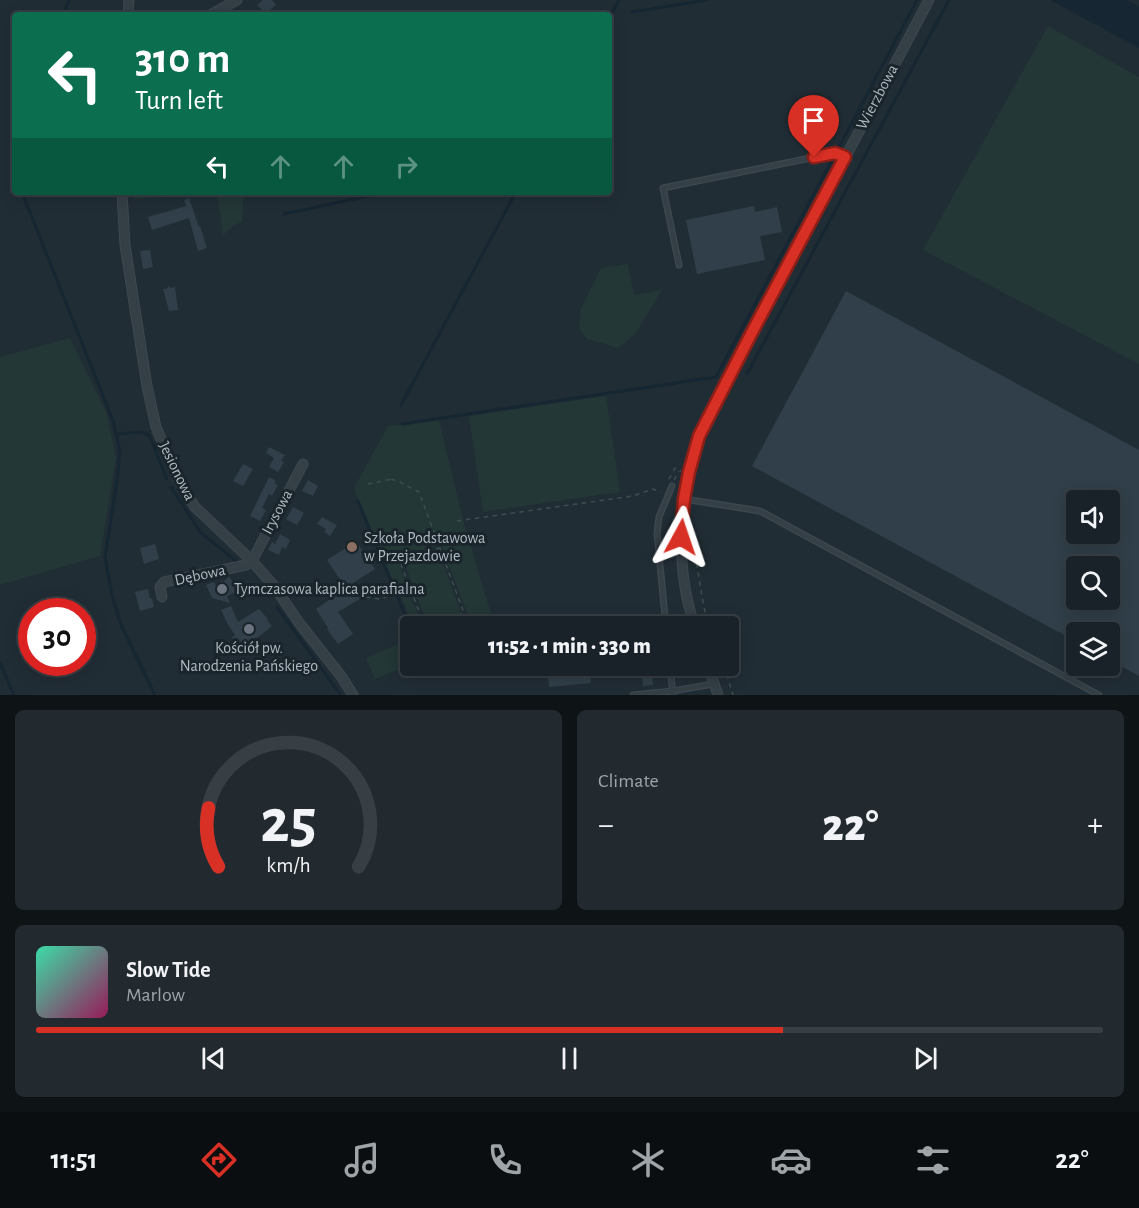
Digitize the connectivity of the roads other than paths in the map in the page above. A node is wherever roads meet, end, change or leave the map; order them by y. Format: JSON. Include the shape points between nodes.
{"nodes":[{"id":1,"x":237,"y":0,"type":"edge"},
{"id":2,"x":929,"y":0,"type":"edge"},
{"id":3,"x":215,"y":12,"type":"edge"},
{"id":4,"x":845,"y":157,"type":"junction"},
{"id":5,"x":122,"y":195,"type":"edge"},
{"id":6,"x":679,"y":266,"type":"dead end"},
{"id":7,"x":303,"y":464,"type":"dead end"},
{"id":8,"x":672,"y":486,"type":"road end"},
{"id":9,"x":684,"y":499,"type":"junction"},
{"id":10,"x":250,"y":560,"type":"junction"},
{"id":11,"x":162,"y":597,"type":"dead end"},
{"id":12,"x":665,"y":616,"type":"edge"},
{"id":13,"x":692,"y":616,"type":"edge"},
{"id":14,"x":671,"y":676,"type":"edge"},
{"id":15,"x":711,"y":676,"type":"edge"},
{"id":16,"x":714,"y":684,"type":"junction"},
{"id":17,"x":673,"y":693,"type":"edge"},
{"id":18,"x":353,"y":695,"type":"edge"},
{"id":19,"x":633,"y":695,"type":"edge"},
{"id":20,"x":718,"y":695,"type":"edge"},
{"id":21,"x":1099,"y":695,"type":"edge"}],
"edges":[{"from":1,"to":3,"type":"street"},
{"from":2,"to":4,"type":"street","name":"Wierzbowa"},
{"from":4,"to":6,"type":"lane","via":[[835,153],[663,188]]},
{"from":4,"to":9,"type":"street","name":"Wierzbowa","via":[[699,436]]},
{"from":5,"to":10,"type":"street","name":"Jesionowa","via":[[125,245],[156,427],[184,492]]},
{"from":7,"to":10,"type":"street","name":"Irysowa"},
{"from":8,"to":12,"type":"lane","via":[[657,533]]},
{"from":9,"to":13,"type":"street","name":"Wierzbowa","via":[[681,562]]},
{"from":9,"to":21,"type":"lane","via":[[760,511]]},
{"from":10,"to":11,"type":"street","name":"Dębowa","via":[[246,565],[164,582],[160,587]]},
{"from":10,"to":18,"type":"street","name":"Jesionowa","via":[[274,586]]},
{"from":14,"to":17,"type":"lane"},
{"from":15,"to":16,"type":"street"},
{"from":16,"to":17,"type":"lane"},
{"from":16,"to":20,"type":"street"},
{"from":17,"to":19,"type":"lane"}]}
